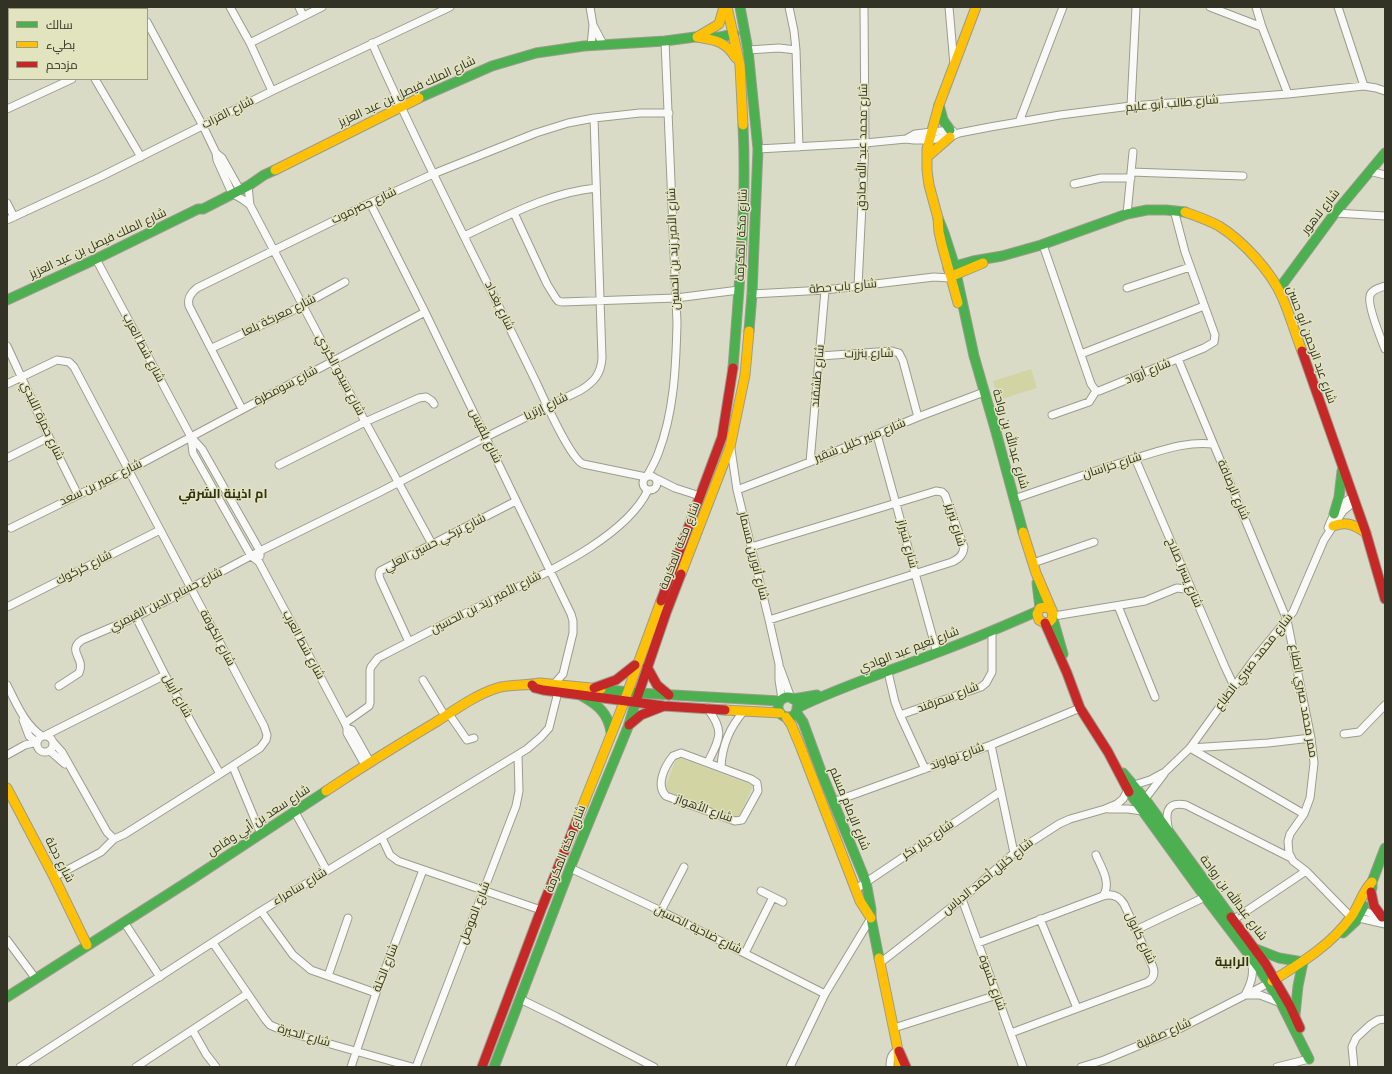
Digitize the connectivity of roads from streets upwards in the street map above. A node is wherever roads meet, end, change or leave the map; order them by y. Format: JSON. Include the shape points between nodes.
{"nodes":[{"id":1,"x":230,"y":7,"type":"edge"},
{"id":2,"x":299,"y":7,"type":"edge"},
{"id":3,"x":322,"y":7,"type":"edge"},
{"id":4,"x":450,"y":7,"type":"edge"},
{"id":5,"x":590,"y":7,"type":"edge"},
{"id":6,"x":724,"y":7,"type":"edge"},
{"id":7,"x":728,"y":7,"type":"edge"},
{"id":8,"x":740,"y":7,"type":"edge"},
{"id":9,"x":789,"y":7,"type":"edge"},
{"id":10,"x":864,"y":7,"type":"edge"},
{"id":11,"x":949,"y":7,"type":"edge"},
{"id":12,"x":976,"y":7,"type":"edge"},
{"id":13,"x":1063,"y":7,"type":"edge"},
{"id":14,"x":1136,"y":7,"type":"edge"},
{"id":15,"x":1210,"y":7,"type":"edge"},
{"id":16,"x":1256,"y":7,"type":"edge"},
{"id":17,"x":1338,"y":7,"type":"edge"},
{"id":18,"x":304,"y":16,"type":"junction"},
{"id":19,"x":148,"y":24,"type":"edge"},
{"id":20,"x":593,"y":25,"type":"junction"},
{"id":21,"x":744,"y":27,"type":"junction"},
{"id":22,"x":1262,"y":27,"type":"junction"},
{"id":23,"x":734,"y":34,"type":"junction"},
{"id":24,"x":697,"y":37,"type":"junction"},
{"id":25,"x":665,"y":41,"type":"junction"},
{"id":26,"x":250,"y":43,"type":"junction"},
{"id":27,"x":372,"y":43,"type":"junction"},
{"id":28,"x":603,"y":44,"type":"junction"},
{"id":29,"x":591,"y":46,"type":"junction"},
{"id":30,"x":748,"y":50,"type":"junction"},
{"id":31,"x":796,"y":50,"type":"junction"},
{"id":32,"x":740,"y":65,"type":"junction"},
{"id":33,"x":954,"y":65,"type":"junction"},
{"id":34,"x":70,"y":80,"type":"edge"},
{"id":35,"x":96,"y":80,"type":"edge"},
{"id":36,"x":1364,"y":86,"type":"junction"},
{"id":37,"x":272,"y":91,"type":"junction"},
{"id":38,"x":1385,"y":91,"type":"edge"},
{"id":39,"x":1288,"y":94,"type":"junction"},
{"id":40,"x":939,"y":105,"type":"junction"},
{"id":41,"x":400,"y":106,"type":"junction"},
{"id":42,"x":1131,"y":106,"type":"junction"},
{"id":43,"x":7,"y":109,"type":"edge"},
{"id":44,"x":669,"y":112,"type":"junction"},
{"id":45,"x":594,"y":118,"type":"junction"},
{"id":46,"x":1019,"y":122,"type":"junction"},
{"id":47,"x":203,"y":126,"type":"junction"},
{"id":48,"x":953,"y":133,"type":"junction"},
{"id":49,"x":930,"y":136,"type":"junction"},
{"id":50,"x":865,"y":143,"type":"junction"},
{"id":51,"x":799,"y":147,"type":"junction"},
{"id":52,"x":758,"y":150,"type":"junction"},
{"id":53,"x":1133,"y":152,"type":"dead end"},
{"id":54,"x":1385,"y":153,"type":"edge"},
{"id":55,"x":141,"y":157,"type":"junction"},
{"id":56,"x":927,"y":157,"type":"junction"},
{"id":57,"x":1369,"y":171,"type":"junction"},
{"id":58,"x":433,"y":174,"type":"junction"},
{"id":59,"x":1131,"y":175,"type":"junction"},
{"id":60,"x":1385,"y":175,"type":"edge"},
{"id":61,"x":1243,"y":176,"type":"dead end"},
{"id":62,"x":1074,"y":184,"type":"dead end"},
{"id":63,"x":596,"y":188,"type":"junction"},
{"id":64,"x":238,"y":189,"type":"junction"},
{"id":65,"x":7,"y":203,"type":"edge"},
{"id":66,"x":370,"y":203,"type":"junction"},
{"id":67,"x":250,"y":205,"type":"junction"},
{"id":68,"x":1174,"y":210,"type":"junction"},
{"id":69,"x":514,"y":213,"type":"junction"},
{"id":70,"x":1335,"y":213,"type":"junction"},
{"id":71,"x":1127,"y":214,"type":"junction"},
{"id":72,"x":1385,"y":216,"type":"edge"},
{"id":73,"x":10,"y":219,"type":"edge"},
{"id":74,"x":464,"y":236,"type":"junction"},
{"id":75,"x":1043,"y":245,"type":"junction"},
{"id":76,"x":273,"y":250,"type":"junction"},
{"id":77,"x":96,"y":259,"type":"junction"},
{"id":78,"x":1190,"y":267,"type":"junction"},
{"id":79,"x":952,"y":271,"type":"junction"},
{"id":80,"x":345,"y":282,"type":"dead end"},
{"id":81,"x":858,"y":286,"type":"junction"},
{"id":82,"x":1385,"y":286,"type":"edge"},
{"id":83,"x":1127,"y":288,"type":"dead end"},
{"id":84,"x":1279,"y":289,"type":"junction"},
{"id":85,"x":740,"y":290,"type":"junction"},
{"id":86,"x":825,"y":290,"type":"junction"},
{"id":87,"x":752,"y":294,"type":"junction"},
{"id":88,"x":676,"y":298,"type":"junction"},
{"id":89,"x":7,"y":300,"type":"edge"},
{"id":90,"x":600,"y":301,"type":"junction"},
{"id":91,"x":304,"y":306,"type":"junction"},
{"id":92,"x":1204,"y":306,"type":"junction"},
{"id":93,"x":425,"y":312,"type":"junction"},
{"id":94,"x":1382,"y":329,"type":"edge"},
{"id":95,"x":7,"y":346,"type":"edge"},
{"id":96,"x":212,"y":348,"type":"junction"},
{"id":97,"x":1385,"y":349,"type":"edge"},
{"id":98,"x":1082,"y":354,"type":"junction"},
{"id":99,"x":820,"y":356,"type":"junction"},
{"id":100,"x":1178,"y":359,"type":"junction"},
{"id":101,"x":332,"y":361,"type":"junction"},
{"id":102,"x":22,"y":377,"type":"junction"},
{"id":103,"x":7,"y":384,"type":"edge"},
{"id":104,"x":1096,"y":391,"type":"junction"},
{"id":105,"x":984,"y":392,"type":"junction"},
{"id":106,"x":434,"y":404,"type":"dead end"},
{"id":107,"x":548,"y":406,"type":"junction"},
{"id":108,"x":242,"y":409,"type":"junction"},
{"id":109,"x":1052,"y":415,"type":"dead end"},
{"id":110,"x":918,"y":417,"type":"junction"},
{"id":111,"x":365,"y":422,"type":"junction"},
{"id":112,"x":877,"y":435,"type":"junction"},
{"id":113,"x":486,"y":436,"type":"junction"},
{"id":114,"x":191,"y":437,"type":"junction"},
{"id":115,"x":49,"y":438,"type":"junction"},
{"id":116,"x":1213,"y":444,"type":"junction"},
{"id":117,"x":730,"y":447,"type":"junction"},
{"id":118,"x":658,"y":455,"type":"junction"},
{"id":119,"x":7,"y":458,"type":"edge"},
{"id":120,"x":1135,"y":458,"type":"junction"},
{"id":121,"x":810,"y":462,"type":"junction"},
{"id":122,"x":279,"y":465,"type":"dead end"},
{"id":123,"x":1342,"y":469,"type":"junction"},
{"id":124,"x":129,"y":470,"type":"junction"},
{"id":125,"x":645,"y":478,"type":"junction"},
{"id":126,"x":656,"y":478,"type":"junction"},
{"id":127,"x":398,"y":483,"type":"junction"},
{"id":128,"x":675,"y":488,"type":"junction"},
{"id":129,"x":652,"y":489,"type":"junction"},
{"id":130,"x":736,"y":490,"type":"junction"},
{"id":131,"x":78,"y":495,"type":"junction"},
{"id":132,"x":700,"y":496,"type":"junction"},
{"id":133,"x":1014,"y":499,"type":"junction"},
{"id":134,"x":1354,"y":500,"type":"junction"},
{"id":135,"x":516,"y":501,"type":"junction"},
{"id":136,"x":896,"y":503,"type":"junction"},
{"id":137,"x":1334,"y":514,"type":"junction"},
{"id":138,"x":1333,"y":526,"type":"junction"},
{"id":139,"x":11,"y":528,"type":"dead end"},
{"id":140,"x":160,"y":530,"type":"junction"},
{"id":141,"x":1366,"y":533,"type":"junction"},
{"id":142,"x":1324,"y":540,"type":"junction"},
{"id":143,"x":1094,"y":542,"type":"dead end"},
{"id":144,"x":432,"y":544,"type":"junction"},
{"id":145,"x":751,"y":547,"type":"junction"},
{"id":146,"x":260,"y":551,"type":"junction"},
{"id":147,"x":251,"y":556,"type":"junction"},
{"id":148,"x":259,"y":562,"type":"junction"},
{"id":149,"x":1035,"y":567,"type":"junction"},
{"id":150,"x":550,"y":570,"type":"junction"},
{"id":151,"x":915,"y":574,"type":"junction"},
{"id":152,"x":190,"y":588,"type":"junction"},
{"id":153,"x":1384,"y":588,"type":"edge"},
{"id":154,"x":1193,"y":594,"type":"junction"},
{"id":155,"x":1385,"y":599,"type":"edge"},
{"id":156,"x":1118,"y":606,"type":"junction"},
{"id":157,"x":7,"y":607,"type":"edge"},
{"id":158,"x":1046,"y":615,"type":"junction"},
{"id":159,"x":136,"y":617,"type":"junction"},
{"id":160,"x":769,"y":620,"type":"junction"},
{"id":161,"x":1287,"y":620,"type":"junction"},
{"id":162,"x":995,"y":631,"type":"junction"},
{"id":163,"x":409,"y":642,"type":"junction"},
{"id":164,"x":938,"y":653,"type":"junction"},
{"id":165,"x":636,"y":664,"type":"junction"},
{"id":166,"x":647,"y":667,"type":"junction"},
{"id":167,"x":888,"y":672,"type":"junction"},
{"id":168,"x":563,"y":674,"type":"junction"},
{"id":169,"x":165,"y":675,"type":"junction"},
{"id":170,"x":423,"y":680,"type":"dead end"},
{"id":171,"x":7,"y":685,"type":"edge"},
{"id":172,"x":566,"y":685,"type":"junction"},
{"id":173,"x":59,"y":686,"type":"dead end"},
{"id":174,"x":1234,"y":686,"type":"junction"},
{"id":175,"x":556,"y":688,"type":"junction"},
{"id":176,"x":594,"y":688,"type":"junction"},
{"id":177,"x":627,"y":692,"type":"junction"},
{"id":178,"x":638,"y":693,"type":"junction"},
{"id":179,"x":828,"y":693,"type":"junction"},
{"id":180,"x":669,"y":695,"type":"junction"},
{"id":181,"x":582,"y":696,"type":"junction"},
{"id":182,"x":1155,"y":697,"type":"dead end"},
{"id":183,"x":786,"y":699,"type":"junction"},
{"id":184,"x":624,"y":701,"type":"junction"},
{"id":185,"x":635,"y":702,"type":"junction"},
{"id":186,"x":1385,"y":705,"type":"edge"},
{"id":187,"x":664,"y":706,"type":"junction"},
{"id":188,"x":707,"y":708,"type":"junction"},
{"id":189,"x":1080,"y":708,"type":"junction"},
{"id":190,"x":797,"y":710,"type":"junction"},
{"id":191,"x":744,"y":711,"type":"junction"},
{"id":192,"x":447,"y":715,"type":"junction"},
{"id":193,"x":783,"y":715,"type":"junction"},
{"id":194,"x":900,"y":715,"type":"junction"},
{"id":195,"x":63,"y":726,"type":"junction"},
{"id":196,"x":346,"y":726,"type":"junction"},
{"id":197,"x":628,"y":727,"type":"junction"},
{"id":198,"x":611,"y":732,"type":"junction"},
{"id":199,"x":1344,"y":734,"type":"dead end"},
{"id":200,"x":474,"y":738,"type":"dead end"},
{"id":201,"x":1311,"y":738,"type":"junction"},
{"id":202,"x":40,"y":741,"type":"junction"},
{"id":203,"x":53,"y":741,"type":"junction"},
{"id":204,"x":991,"y":745,"type":"junction"},
{"id":205,"x":1190,"y":748,"type":"junction"},
{"id":206,"x":50,"y":751,"type":"junction"},
{"id":207,"x":7,"y":755,"type":"edge"},
{"id":208,"x":518,"y":755,"type":"junction"},
{"id":209,"x":708,"y":762,"type":"junction"},
{"id":210,"x":368,"y":763,"type":"junction"},
{"id":211,"x":233,"y":766,"type":"junction"},
{"id":212,"x":721,"y":767,"type":"junction"},
{"id":213,"x":70,"y":768,"type":"junction"},
{"id":214,"x":925,"y":769,"type":"junction"},
{"id":215,"x":1166,"y":772,"type":"junction"},
{"id":216,"x":220,"y":774,"type":"junction"},
{"id":217,"x":7,"y":788,"type":"edge"},
{"id":218,"x":1131,"y":788,"type":"junction"},
{"id":219,"x":1000,"y":792,"type":"junction"},
{"id":220,"x":1146,"y":799,"type":"junction"},
{"id":221,"x":833,"y":802,"type":"junction"},
{"id":222,"x":1105,"y":809,"type":"junction"},
{"id":223,"x":1142,"y":811,"type":"junction"},
{"id":224,"x":295,"y":812,"type":"junction"},
{"id":225,"x":1304,"y":814,"type":"junction"},
{"id":226,"x":1169,"y":833,"type":"junction"},
{"id":227,"x":261,"y":834,"type":"junction"},
{"id":228,"x":382,"y":838,"type":"junction"},
{"id":229,"x":114,"y":839,"type":"junction"},
{"id":230,"x":1385,"y":848,"type":"edge"},
{"id":231,"x":1014,"y":853,"type":"junction"},
{"id":232,"x":1096,"y":855,"type":"dead end"},
{"id":233,"x":1292,"y":858,"type":"junction"},
{"id":234,"x":684,"y":867,"type":"dead end"},
{"id":235,"x":570,"y":868,"type":"junction"},
{"id":236,"x":423,"y":870,"type":"junction"},
{"id":237,"x":327,"y":871,"type":"junction"},
{"id":238,"x":1306,"y":871,"type":"junction"},
{"id":239,"x":54,"y":877,"type":"junction"},
{"id":240,"x":866,"y":882,"type":"junction"},
{"id":241,"x":1371,"y":887,"type":"junction"},
{"id":242,"x":856,"y":889,"type":"junction"},
{"id":243,"x":484,"y":891,"type":"junction"},
{"id":244,"x":761,"y":891,"type":"dead end"},
{"id":245,"x":1103,"y":896,"type":"junction"},
{"id":246,"x":773,"y":897,"type":"junction"},
{"id":247,"x":1205,"y":897,"type":"junction"},
{"id":248,"x":962,"y":899,"type":"junction"},
{"id":249,"x":783,"y":902,"type":"dead end"},
{"id":250,"x":541,"y":910,"type":"junction"},
{"id":251,"x":261,"y":911,"type":"junction"},
{"id":252,"x":661,"y":911,"type":"junction"},
{"id":253,"x":1358,"y":913,"type":"junction"},
{"id":254,"x":348,"y":918,"type":"dead end"},
{"id":255,"x":871,"y":918,"type":"junction"},
{"id":256,"x":1040,"y":919,"type":"junction"},
{"id":257,"x":1233,"y":920,"type":"junction"},
{"id":258,"x":1384,"y":920,"type":"edge"},
{"id":259,"x":124,"y":922,"type":"junction"},
{"id":260,"x":1136,"y":930,"type":"junction"},
{"id":261,"x":7,"y":940,"type":"edge"},
{"id":262,"x":978,"y":942,"type":"junction"},
{"id":263,"x":214,"y":943,"type":"junction"},
{"id":264,"x":87,"y":944,"type":"junction"},
{"id":265,"x":1252,"y":951,"type":"junction"},
{"id":266,"x":745,"y":954,"type":"junction"},
{"id":267,"x":880,"y":962,"type":"junction"},
{"id":268,"x":1303,"y":962,"type":"junction"},
{"id":269,"x":328,"y":976,"type":"junction"},
{"id":270,"x":160,"y":977,"type":"junction"},
{"id":271,"x":36,"y":979,"type":"junction"},
{"id":272,"x":1272,"y":981,"type":"junction"},
{"id":273,"x":376,"y":993,"type":"junction"},
{"id":274,"x":247,"y":994,"type":"junction"},
{"id":275,"x":825,"y":994,"type":"junction"},
{"id":276,"x":997,"y":995,"type":"junction"},
{"id":277,"x":1245,"y":995,"type":"junction"},
{"id":278,"x":7,"y":997,"type":"edge"},
{"id":279,"x":520,"y":999,"type":"junction"},
{"id":280,"x":1280,"y":1003,"type":"junction"},
{"id":281,"x":1076,"y":1008,"type":"junction"},
{"id":282,"x":1296,"y":1019,"type":"junction"},
{"id":283,"x":1385,"y":1020,"type":"edge"},
{"id":284,"x":894,"y":1028,"type":"junction"},
{"id":285,"x":193,"y":1031,"type":"junction"},
{"id":286,"x":1011,"y":1033,"type":"junction"},
{"id":287,"x":898,"y":1050,"type":"junction"},
{"id":288,"x":356,"y":1051,"type":"junction"},
{"id":289,"x":1310,"y":1063,"type":"edge"},
{"id":290,"x":1095,"y":1065,"type":"edge"},
{"id":291,"x":497,"y":1066,"type":"edge"},
{"id":292,"x":20,"y":1067,"type":"edge"},
{"id":293,"x":137,"y":1067,"type":"edge"},
{"id":294,"x":216,"y":1067,"type":"edge"},
{"id":295,"x":351,"y":1067,"type":"edge"},
{"id":296,"x":412,"y":1067,"type":"edge"},
{"id":297,"x":416,"y":1067,"type":"edge"},
{"id":298,"x":482,"y":1067,"type":"edge"},
{"id":299,"x":654,"y":1067,"type":"edge"},
{"id":300,"x":790,"y":1067,"type":"edge"},
{"id":301,"x":890,"y":1067,"type":"edge"},
{"id":302,"x":899,"y":1067,"type":"edge"},
{"id":303,"x":906,"y":1067,"type":"edge"},
{"id":304,"x":1023,"y":1067,"type":"edge"},
{"id":305,"x":1081,"y":1067,"type":"edge"},
{"id":306,"x":1278,"y":1067,"type":"edge"},
{"id":307,"x":1354,"y":1067,"type":"edge"}],
"edges":[{"from":1,"to":26,"type":"street"},
{"from":2,"to":18,"type":"street"},
{"from":3,"to":18,"type":"street"},
{"from":4,"to":27,"type":"street","name":"شارع الفرات"},
{"from":5,"to":20,"type":"street"},
{"from":6,"to":24,"type":"street","via":[[719,24]]},
{"from":7,"to":23,"type":"street","name":"شارع مكة المكرمة"},
{"from":8,"to":21,"type":"street","name":"شارع مكة المكرمة"},
{"from":9,"to":31,"type":"street"},
{"from":10,"to":50,"type":"street","name":"شارع محمد عبد الله صادق"},
{"from":11,"to":33,"type":"street"},
{"from":12,"to":33,"type":"street","name":"شارع عبدالله بن رواحة"},
{"from":13,"to":46,"type":"street"},
{"from":14,"to":42,"type":"street"},
{"from":15,"to":22,"type":"street"},
{"from":16,"to":22,"type":"street"},
{"from":17,"to":36,"type":"street"},
{"from":18,"to":26,"type":"street"},
{"from":19,"to":47,"type":"street"},
{"from":20,"to":28,"type":"street"},
{"from":20,"to":29,"type":"street"},
{"from":21,"to":23,"type":"street"},
{"from":21,"to":30,"type":"street","name":"شارع مكة المكرمة"},
{"from":22,"to":39,"type":"street"},
{"from":23,"to":24,"type":"street","name":"شارع الملك فيصل بن عبد العزيز"},
{"from":23,"to":32,"type":"street","name":"شارع مكة المكرمة"},
{"from":24,"to":25,"type":"street","name":"شارع الملك فيصل بن عبد العزيز"},
{"from":24,"to":32,"type":"street","via":[[717,40],[726,45]]},
{"from":25,"to":28,"type":"street","name":"شارع الملك فيصل بن عبد العزيز"},
{"from":25,"to":44,"type":"street","name":"شارع الأمير زيد بن الحسين"},
{"from":26,"to":37,"type":"street"},
{"from":27,"to":37,"type":"street","name":"شارع الفرات"},
{"from":27,"to":41,"type":"street","name":"شارع بغداد"},
{"from":28,"to":29,"type":"street","name":"شارع الملك فيصل بن عبد العزيز"},
{"from":29,"to":41,"type":"street","name":"شارع الملك فيصل بن عبد العزيز","via":[[520,58],[455,81]]},
{"from":30,"to":31,"type":"street"},
{"from":30,"to":52,"type":"street","name":"شارع مكة المكرمة"},
{"from":31,"to":51,"type":"street"},
{"from":32,"to":85,"type":"street","name":"شارع مكة المكرمة","via":[[745,166]]},
{"from":33,"to":40,"type":"street","name":"شارع عبدالله بن رواحة"},
{"from":34,"to":43,"type":"street"},
{"from":35,"to":55,"type":"street"},
{"from":36,"to":38,"type":"street","name":"شارع طالب أبو عليم"},
{"from":36,"to":39,"type":"street","name":"شارع طالب أبو عليم"},
{"from":37,"to":47,"type":"street","name":"شارع الفرات"},
{"from":39,"to":42,"type":"street","name":"شارع طالب أبو عليم"},
{"from":40,"to":48,"type":"street","via":[[943,120]]},
{"from":40,"to":49,"type":"street","name":"شارع عبدالله بن رواحة"},
{"from":41,"to":58,"type":"street","name":"شارع بغداد"},
{"from":41,"to":64,"type":"street","name":"شارع الملك فيصل بن عبد العزيز"},
{"from":42,"to":46,"type":"street","name":"شارع طالب أبو عليم"},
{"from":44,"to":45,"type":"street","name":"شارع حضرموت"},
{"from":44,"to":88,"type":"street","name":"شارع الأمير زيد بن الحسين"},
{"from":45,"to":58,"type":"street","name":"شارع حضرموت","via":[[546,130]]},
{"from":45,"to":63,"type":"street","name":"شارع إرتريا"},
{"from":46,"to":48,"type":"street","name":"شارع طالب أبو عليم"},
{"from":47,"to":55,"type":"street","name":"شارع الفرات"},
{"from":47,"to":64,"type":"street"},
{"from":48,"to":49,"type":"street","name":"شارع طالب أبو عليم"},
{"from":48,"to":56,"type":"street"},
{"from":49,"to":50,"type":"street","name":"شارع طالب أبو عليم","via":[[915,134],[906,138]]},
{"from":49,"to":56,"type":"street","name":"شارع عبدالله بن رواحة"},
{"from":50,"to":51,"type":"street","name":"شارع طالب أبو عليم"},
{"from":50,"to":81,"type":"street","name":"شارع محمد عبد الله صادق"},
{"from":51,"to":52,"type":"street","name":"شارع طالب أبو عليم"},
{"from":52,"to":87,"type":"street","name":"شارع مكة المكرمة"},
{"from":53,"to":59,"type":"street"},
{"from":54,"to":57,"type":"street","name":"شارع لاهور"},
{"from":55,"to":73,"type":"street","name":"شارع الفرات"},
{"from":56,"to":79,"type":"street","name":"شارع عبدالله بن رواحة","via":[[929,185],[946,236]]},
{"from":57,"to":60,"type":"street"},
{"from":57,"to":70,"type":"street","name":"شارع لاهور"},
{"from":58,"to":66,"type":"street","name":"شارع حضرموت"},
{"from":58,"to":74,"type":"street","name":"شارع بغداد"},
{"from":59,"to":61,"type":"street"},
{"from":59,"to":62,"type":"street"},
{"from":59,"to":71,"type":"street"},
{"from":63,"to":69,"type":"street","via":[[558,195]]},
{"from":63,"to":90,"type":"street","name":"شارع إرتريا"},
{"from":64,"to":67,"type":"street","name":"شارع سيدو الكردي"},
{"from":64,"to":67,"type":"street","name":"شارع سيدو الكردي","via":[[242,199]]},
{"from":64,"to":77,"type":"street","name":"شارع الملك فيصل بن عبد العزيز","via":[[201,205],[198,209]]},
{"from":65,"to":73,"type":"street"},
{"from":66,"to":76,"type":"street","name":"شارع حضرموت"},
{"from":66,"to":93,"type":"street","name":"شارع بلقيس"},
{"from":67,"to":76,"type":"street","name":"شارع سيدو الكردي"},
{"from":68,"to":71,"type":"street","name":"شارع عبد الرحمن أبو حسن","via":[[1147,210]]},
{"from":68,"to":78,"type":"street","name":"شارع أرواد"},
{"from":68,"to":84,"type":"street","name":"شارع عبد الرحمن أبو حسن","via":[[1202,217],[1225,229],[1258,260]]},
{"from":69,"to":74,"type":"street"},
{"from":69,"to":90,"type":"street","via":[[547,284],[558,301]]},
{"from":70,"to":72,"type":"street"},
{"from":70,"to":84,"type":"street","name":"شارع لاهور"},
{"from":71,"to":75,"type":"street","name":"شارع عبد الرحمن أبو حسن"},
{"from":74,"to":107,"type":"street","name":"شارع بغداد"},
{"from":75,"to":79,"type":"street","name":"شارع عبد الرحمن أبو حسن","via":[[987,260],[977,260]]},
{"from":75,"to":98,"type":"street"},
{"from":76,"to":91,"type":"street","name":"شارع سيدو الكردي"},
{"from":76,"to":96,"type":"street","name":"شارع حضرموت","via":[[204,284],[191,294],[189,306]]},
{"from":77,"to":89,"type":"street","name":"شارع الملك فيصل بن عبد العزيز"},
{"from":77,"to":114,"type":"street","name":"شارع شط العرب"},
{"from":78,"to":83,"type":"street"},
{"from":78,"to":92,"type":"street","name":"شارع أرواد"},
{"from":79,"to":81,"type":"street","name":"شارع باب حطة","via":[[934,277]]},
{"from":79,"to":105,"type":"street","name":"شارع عبدالله بن رواحة","via":[[962,298],[963,312]]},
{"from":80,"to":91,"type":"street","name":"شارع معركة بلعا"},
{"from":81,"to":86,"type":"street","name":"شارع باب حطة"},
{"from":82,"to":94,"type":"street","via":[[1375,290],[1369,297],[1371,308]]},
{"from":84,"to":123,"type":"street","name":"شارع عبد الرحمن أبو حسن"},
{"from":85,"to":88,"type":"street"},
{"from":85,"to":132,"type":"street","name":"شارع مكة المكرمة","via":[[725,421]]},
{"from":86,"to":87,"type":"street","name":"شارع باب حطة"},
{"from":86,"to":99,"type":"street","name":"شارع طشقند"},
{"from":87,"to":117,"type":"street","name":"شارع مكة المكرمة","via":[[746,375]]},
{"from":88,"to":90,"type":"street"},
{"from":88,"to":118,"type":"street","name":"شارع الأمير زيد بن الحسين","via":[[675,372],[667,425]]},
{"from":90,"to":107,"type":"street","name":"شارع إرتريا","via":[[600,371],[590,384]]},
{"from":91,"to":96,"type":"street","name":"شارع معركة بلعا"},
{"from":91,"to":101,"type":"street","name":"شارع سيدو الكردي"},
{"from":92,"to":98,"type":"street"},
{"from":92,"to":100,"type":"street","name":"شارع أرواد","via":[[1215,335],[1214,342]]},
{"from":93,"to":101,"type":"street","name":"شارع سومطرة"},
{"from":93,"to":113,"type":"street","name":"شارع بلقيس"},
{"from":94,"to":97,"type":"street"},
{"from":95,"to":102,"type":"street","name":"شارع حمزة اللبدي"},
{"from":96,"to":108,"type":"street","name":"شارع حضرموت"},
{"from":98,"to":104,"type":"street","via":[[1091,384]]},
{"from":99,"to":110,"type":"street","name":"شارع بنزرت","via":[[892,351],[899,353]]},
{"from":99,"to":121,"type":"street","name":"شارع طشقند"},
{"from":100,"to":104,"type":"street","name":"شارع أرواد"},
{"from":100,"to":116,"type":"street","name":"شارع الرصافة"},
{"from":101,"to":108,"type":"street","name":"شارع سومطرة"},
{"from":101,"to":111,"type":"street","name":"شارع سيدو الكردي"},
{"from":102,"to":103,"type":"street","name":"شارع الكوفة"},
{"from":102,"to":115,"type":"street","name":"شارع حمزة اللبدي"},
{"from":102,"to":124,"type":"street","name":"شارع الكوفة","via":[[57,360],[69,362],[78,373]]},
{"from":104,"to":109,"type":"street","via":[[1089,402]]},
{"from":105,"to":110,"type":"street","name":"شارع منير خليل شقير"},
{"from":105,"to":133,"type":"street","name":"شارع عبدالله بن رواحة"},
{"from":106,"to":111,"type":"street","via":[[429,398],[423,397]]},
{"from":107,"to":113,"type":"street","name":"شارع إرتريا"},
{"from":107,"to":125,"type":"street","name":"شارع بغداد","via":[[573,454],[580,462]]},
{"from":108,"to":114,"type":"street","name":"شارع سومطرة"},
{"from":110,"to":112,"type":"street","name":"شارع منير خليل شقير"},
{"from":111,"to":122,"type":"street"},
{"from":111,"to":127,"type":"street","name":"شارع سيدو الكردي"},
{"from":112,"to":121,"type":"street","name":"شارع منير خليل شقير"},
{"from":112,"to":136,"type":"street","name":"شارع شيراز"},
{"from":113,"to":127,"type":"street","name":"شارع إرتريا"},
{"from":113,"to":135,"type":"street","name":"شارع بلقيس"},
{"from":114,"to":124,"type":"street","name":"شارع عمير بن سعد"},
{"from":114,"to":146,"type":"street","name":"شارع شط العرب","via":[[202,449]]},
{"from":114,"to":147,"type":"street","name":"شارع شط العرب","via":[[193,452]]},
{"from":115,"to":119,"type":"street"},
{"from":115,"to":131,"type":"street","name":"شارع حمزة اللبدي"},
{"from":116,"to":120,"type":"street","name":"شارع خراسان","via":[[1183,445]]},
{"from":116,"to":161,"type":"street","name":"شارع الرصافة"},
{"from":117,"to":130,"type":"street","name":"شارع أنورين مسمار"},
{"from":117,"to":166,"type":"street","name":"شارع مكة المكرمة"},
{"from":118,"to":125,"type":"street","name":"شارع الأمير زيد بن الحسين"},
{"from":118,"to":126,"type":"street","name":"شارع الأمير زيد بن الحسين"},
{"from":120,"to":133,"type":"street","name":"شارع خراسان"},
{"from":120,"to":154,"type":"street","name":"شارع يسرا صلاح"},
{"from":121,"to":130,"type":"street","name":"شارع منير خليل شقير"},
{"from":123,"to":134,"type":"street","name":"شارع عبد الرحمن أبو حسن"},
{"from":123,"to":137,"type":"street"},
{"from":124,"to":131,"type":"street","name":"شارع عمير بن سعد"},
{"from":124,"to":140,"type":"street","name":"شارع الكوفة"},
{"from":125,"to":126,"type":"street","via":[[651,475]]},
{"from":125,"to":129,"type":"street","via":[[644,487]]},
{"from":126,"to":128,"type":"street"},
{"from":126,"to":129,"type":"street","via":[[657,484]]},
{"from":127,"to":144,"type":"street","name":"شارع سيدو الكردي"},
{"from":127,"to":146,"type":"street","name":"شارع إرتريا"},
{"from":128,"to":129,"type":"street"},
{"from":128,"to":132,"type":"street"},
{"from":129,"to":150,"type":"street","name":"شارع الأمير زيد بن الحسين","via":[[637,507],[593,546]]},
{"from":130,"to":145,"type":"street","name":"شارع أنورين مسمار"},
{"from":131,"to":139,"type":"street","name":"شارع عمير بن سعد"},
{"from":132,"to":165,"type":"street","name":"شارع مكة المكرمة"},
{"from":133,"to":149,"type":"street","name":"شارع عبدالله بن رواحة"},
{"from":134,"to":137,"type":"street","name":"شارع محمد صبري الطباع","via":[[1343,503]]},
{"from":134,"to":138,"type":"street","name":"شارع محمد صبري الطباع"},
{"from":134,"to":141,"type":"street","name":"شارع عبد الرحمن أبو حسن"},
{"from":135,"to":144,"type":"street","name":"شارع تركي حسين العلي"},
{"from":135,"to":150,"type":"street","name":"شارع بلقيس"},
{"from":136,"to":145,"type":"street","name":"شارع تبريز"},
{"from":136,"to":151,"type":"street","name":"شارع شيراز"},
{"from":136,"to":151,"type":"street","name":"شارع تبريز","via":[[933,491],[942,492],[964,547],[961,557],[952,562]]},
{"from":137,"to":142,"type":"street","name":"شارع محمد صبري الطباع"},
{"from":138,"to":141,"type":"street","via":[[1342,523],[1354,524]]},
{"from":138,"to":142,"type":"street","name":"شارع محمد صبري الطباع"},
{"from":140,"to":152,"type":"street","name":"شارع الكوفة"},
{"from":140,"to":157,"type":"street","name":"شارع كركوك"},
{"from":141,"to":153,"type":"street","name":"شارع عبد الرحمن أبو حسن"},
{"from":142,"to":161,"type":"street","name":"شارع محمد صبري الطباع","via":[[1298,602]]},
{"from":143,"to":149,"type":"street"},
{"from":144,"to":163,"type":"street","name":"شارع تركي حسين العلي","via":[[380,571],[379,575]]},
{"from":145,"to":160,"type":"street","name":"شارع أنورين مسمار"},
{"from":146,"to":147,"type":"street","name":"شارع حسام الدين القيمري"},
{"from":146,"to":148,"type":"street"},
{"from":147,"to":148,"type":"street","name":"شارع شط العرب"},
{"from":147,"to":152,"type":"street","name":"شارع حسام الدين القيمري"},
{"from":148,"to":196,"type":"street","name":"شارع شط العرب"},
{"from":149,"to":158,"type":"street","name":"شارع عبدالله بن رواحة"},
{"from":150,"to":163,"type":"street","name":"شارع الأمير زيد بن الحسين"},
{"from":150,"to":168,"type":"street","name":"شارع بلقيس","via":[[573,621],[573,633]]},
{"from":151,"to":160,"type":"street","name":"شارع تبريز"},
{"from":151,"to":164,"type":"street","name":"شارع شيراز"},
{"from":152,"to":159,"type":"street","name":"شارع حسام الدين القيمري"},
{"from":152,"to":211,"type":"street","name":"شارع الكوفة","via":[[267,735],[263,745]]},
{"from":153,"to":155,"type":"street","name":"شارع عبد الرحمن أبو حسن"},
{"from":154,"to":156,"type":"street","via":[[1177,588],[1146,601]]},
{"from":154,"to":174,"type":"street","name":"شارع يسرا صلاح"},
{"from":156,"to":158,"type":"street"},
{"from":156,"to":182,"type":"street"},
{"from":158,"to":162,"type":"street","name":"شارع نعيم عبد الهادي"},
{"from":158,"to":189,"type":"street","name":"شارع عبدالله بن رواحة"},
{"from":159,"to":169,"type":"street","name":"شارع أربيل"},
{"from":159,"to":173,"type":"street","name":"شارع حسام الدين القيمري","via":[[76,644],[81,670]]},
{"from":160,"to":183,"type":"street","name":"شارع أنورين مسمار"},
{"from":161,"to":174,"type":"street","name":"شارع محمد صبري الطباع"},
{"from":161,"to":201,"type":"street","name":"ممر محمد صبري الطباع"},
{"from":162,"to":164,"type":"street","name":"شارع نعيم عبد الهادي"},
{"from":162,"to":194,"type":"street","name":"شارع سمرقند","via":[[992,672],[986,683]]},
{"from":163,"to":196,"type":"street","name":"شارع الأمير زيد بن الحسين","via":[[373,663],[370,670],[370,702],[365,710]]},
{"from":164,"to":167,"type":"street","name":"شارع نعيم عبد الهادي"},
{"from":165,"to":176,"type":"street","via":[[621,677]]},
{"from":165,"to":177,"type":"street","name":"شارع مكة المكرمة"},
{"from":166,"to":178,"type":"street","name":"شارع مكة المكرمة"},
{"from":166,"to":180,"type":"street","via":[[657,685]]},
{"from":167,"to":179,"type":"street","name":"شارع نعيم عبد الهادي"},
{"from":167,"to":194,"type":"street","name":"شارع سمرقند"},
{"from":168,"to":172,"type":"street","name":"شارع بلقيس"},
{"from":168,"to":175,"type":"street","name":"شارع بلقيس"},
{"from":169,"to":195,"type":"street"},
{"from":169,"to":216,"type":"street","name":"شارع أربيل"},
{"from":170,"to":192,"type":"street"},
{"from":171,"to":202,"type":"street","via":[[30,736]]},
{"from":172,"to":175,"type":"street","name":"شارع سعد بن أبي وقاص"},
{"from":172,"to":176,"type":"street","name":"شارع سعد بن أبي وقاص"},
{"from":174,"to":205,"type":"street","name":"شارع محمد صبري الطباع"},
{"from":175,"to":181,"type":"street","name":"شارع سعد بن أبي وقاص"},
{"from":175,"to":192,"type":"street","name":"شارع سعد بن أبي وقاص","via":[[536,683],[492,689]]},
{"from":175,"to":208,"type":"street","name":"شارع سامراء","via":[[552,722],[547,732]]},
{"from":176,"to":177,"type":"street","name":"شارع سعد بن أبي وقاص"},
{"from":177,"to":178,"type":"street","name":"شارع نعيم عبد الهادي"},
{"from":177,"to":184,"type":"street","name":"شارع مكة المكرمة"},
{"from":178,"to":180,"type":"street","name":"شارع نعيم عبد الهادي"},
{"from":178,"to":185,"type":"street","name":"شارع مكة المكرمة"},
{"from":179,"to":183,"type":"street","name":"شارع نعيم عبد الهادي"},
{"from":179,"to":190,"type":"street","name":"شارع نعيم عبد الهادي"},
{"from":180,"to":183,"type":"street","name":"شارع نعيم عبد الهادي"},
{"from":181,"to":184,"type":"street","name":"شارع سعد بن أبي وقاص"},
{"from":181,"to":198,"type":"street","via":[[605,712],[610,721]]},
{"from":183,"to":190,"type":"street","via":[[796,703]]},
{"from":183,"to":193,"type":"street","via":[[778,707]]},
{"from":184,"to":185,"type":"street"},
{"from":184,"to":198,"type":"street","name":"شارع مكة المكرمة"},
{"from":185,"to":187,"type":"street"},
{"from":185,"to":197,"type":"street","name":"شارع مكة المكرمة"},
{"from":186,"to":199,"type":"street","via":[[1359,732]]},
{"from":187,"to":188,"type":"street"},
{"from":187,"to":197,"type":"street","via":[[641,715]]},
{"from":188,"to":191,"type":"street"},
{"from":188,"to":209,"type":"street","via":[[716,720],[719,737]]},
{"from":189,"to":204,"type":"street","name":"شارع نهاوند"},
{"from":189,"to":218,"type":"street","name":"شارع عبدالله بن رواحة"},
{"from":190,"to":193,"type":"street","via":[[792,716]]},
{"from":190,"to":221,"type":"street","name":"شارع الإمام مسلم"},
{"from":191,"to":193,"type":"street"},
{"from":191,"to":212,"type":"street","via":[[729,730],[723,746]]},
{"from":192,"to":200,"type":"street","via":[[467,740]]},
{"from":192,"to":210,"type":"street","name":"شارع سعد بن أبي وقاص"},
{"from":193,"to":242,"type":"street","name":"شارع الإمام مسلم","via":[[791,724]]},
{"from":194,"to":214,"type":"street"},
{"from":195,"to":202,"type":"street"},
{"from":195,"to":203,"type":"street"},
{"from":196,"to":210,"type":"street","name":"شارع شط العرب","via":[[347,733]]},
{"from":197,"to":235,"type":"street","name":"شارع مكة المكرمة"},
{"from":198,"to":250,"type":"street","name":"شارع مكة المكرمة"},
{"from":201,"to":205,"type":"street"},
{"from":201,"to":225,"type":"street","name":"ممر محمد صبري الطباع","via":[[1314,763],[1312,785]]},
{"from":202,"to":203,"type":"street","via":[[50,738]]},
{"from":202,"to":206,"type":"street","via":[[45,752]]},
{"from":202,"to":207,"type":"street"},
{"from":203,"to":206,"type":"street"},
{"from":203,"to":213,"type":"street"},
{"from":204,"to":214,"type":"street","name":"شارع نهاوند"},
{"from":204,"to":219,"type":"street"},
{"from":205,"to":215,"type":"street","name":"شارع محمد صبري الطباع"},
{"from":205,"to":225,"type":"street"},
{"from":206,"to":213,"type":"street"},
{"from":208,"to":228,"type":"street","name":"شارع سامراء"},
{"from":208,"to":243,"type":"street","name":"شارع الموصل","via":[[519,791],[516,806]]},
{"from":209,"to":212,"type":"street","name":"شارع الأهواز"},
{"from":209,"to":212,"type":"street","name":"شارع الأهواز","via":[[680,753],[675,754],[664,773],[661,789],[666,796],[739,822],[747,812],[758,786],[751,779]]},
{"from":210,"to":224,"type":"street","name":"شارع سعد بن أبي وقاص"},
{"from":211,"to":216,"type":"street","name":"شارع الكوفة"},
{"from":211,"to":227,"type":"street"},
{"from":213,"to":229,"type":"street","via":[[107,832]]},
{"from":214,"to":221,"type":"street","name":"شارع نهاوند"},
{"from":215,"to":218,"type":"street","name":"شارع محمد صبري الطباع"},
{"from":215,"to":220,"type":"street","name":"شارع محمد صبري الطباع"},
{"from":216,"to":229,"type":"street","name":"شارع الكوفة"},
{"from":217,"to":239,"type":"street","name":"شارع دجلة"},
{"from":218,"to":220,"type":"street","name":"شارع عبدالله بن رواحة"},
{"from":218,"to":222,"type":"street","name":"شارع خليل أحمد الدباس","via":[[1117,804]]},
{"from":218,"to":223,"type":"street","name":"شارع عبدالله بن رواحة"},
{"from":219,"to":231,"type":"street"},
{"from":219,"to":240,"type":"street","name":"شارع ديار بكر"},
{"from":220,"to":226,"type":"street","name":"شارع عبدالله بن رواحة"},
{"from":221,"to":240,"type":"street","name":"شارع الإمام مسلم"},
{"from":222,"to":223,"type":"street","name":"شارع خليل أحمد الدباس"},
{"from":222,"to":231,"type":"street","name":"شارع خليل أحمد الدباس","via":[[1059,824]]},
{"from":223,"to":247,"type":"street","name":"شارع عبدالله بن رواحة"},
{"from":224,"to":227,"type":"street","name":"شارع سعد بن أبي وقاص"},
{"from":224,"to":237,"type":"street"},
{"from":225,"to":233,"type":"street","name":"ممر محمد صبري الطباع","via":[[1288,841]]},
{"from":226,"to":233,"type":"street","via":[[1168,811],[1175,804],[1186,805]]},
{"from":226,"to":257,"type":"street","name":"شارع عبدالله بن رواحة"},
{"from":227,"to":259,"type":"street","name":"شارع سعد بن أبي وقاص"},
{"from":228,"to":236,"type":"street","via":[[393,858]]},
{"from":228,"to":237,"type":"street","name":"شارع سامراء"},
{"from":229,"to":239,"type":"street","name":"شارع الكوفة","via":[[101,852]]},
{"from":230,"to":241,"type":"street"},
{"from":231,"to":248,"type":"street","name":"شارع خليل أحمد الدباس"},
{"from":232,"to":245,"type":"street","via":[[1107,884]]},
{"from":233,"to":238,"type":"street"},
{"from":234,"to":252,"type":"street"},
{"from":235,"to":252,"type":"street","name":"شارع ضاحية الحسين"},
{"from":235,"to":279,"type":"street","name":"شارع مكة المكرمة"},
{"from":236,"to":243,"type":"street"},
{"from":236,"to":273,"type":"street","name":"شارع الحلة"},
{"from":237,"to":251,"type":"street","name":"شارع سامراء"},
{"from":238,"to":253,"type":"street","via":[[1343,910]]},
{"from":238,"to":257,"type":"street"},
{"from":239,"to":264,"type":"street","name":"شارع دجلة"},
{"from":240,"to":242,"type":"street","name":"شارع ديار بكر"},
{"from":240,"to":255,"type":"street","name":"شارع الإمام مسلم"},
{"from":241,"to":253,"type":"street","via":[[1367,886]]},
{"from":241,"to":258,"type":"street","via":[[1373,906]]},
{"from":242,"to":255,"type":"street","name":"شارع الإمام مسلم"},
{"from":243,"to":250,"type":"street"},
{"from":243,"to":297,"type":"street","name":"شارع الموصل"},
{"from":244,"to":246,"type":"street"},
{"from":245,"to":256,"type":"street"},
{"from":245,"to":260,"type":"street","name":"شارع كابول","via":[[1113,895],[1121,900]]},
{"from":246,"to":249,"type":"street"},
{"from":246,"to":266,"type":"street"},
{"from":247,"to":260,"type":"street"},
{"from":247,"to":265,"type":"street","name":"شارع عبدالله بن رواحة"},
{"from":248,"to":262,"type":"street","name":"شارع كسوة"},
{"from":248,"to":267,"type":"street","name":"شارع خليل أحمد الدباس"},
{"from":250,"to":298,"type":"street","name":"شارع مكة المكرمة"},
{"from":251,"to":263,"type":"street","name":"شارع سامراء"},
{"from":251,"to":269,"type":"street","via":[[299,961],[311,970]]},
{"from":252,"to":266,"type":"street","name":"شارع ضاحية الحسين"},
{"from":253,"to":258,"type":"street"},
{"from":253,"to":268,"type":"street","via":[[1348,930],[1334,937]]},
{"from":254,"to":269,"type":"street"},
{"from":255,"to":267,"type":"street","name":"شارع الإمام مسلم"},
{"from":255,"to":275,"type":"street"},
{"from":256,"to":262,"type":"street"},
{"from":256,"to":281,"type":"street"},
{"from":257,"to":265,"type":"street","name":"شارع عبدالله بن رواحة"},
{"from":259,"to":264,"type":"street","name":"شارع سعد بن أبي وقاص"},
{"from":259,"to":270,"type":"street"},
{"from":260,"to":281,"type":"street","name":"شارع كابول","via":[[1154,970],[1153,977],[1148,982]]},
{"from":261,"to":271,"type":"street"},
{"from":262,"to":276,"type":"street","name":"شارع كسوة"},
{"from":263,"to":270,"type":"street","name":"شارع سامراء"},
{"from":263,"to":274,"type":"street","name":"شارع الحيرة"},
{"from":264,"to":271,"type":"street","name":"شارع سعد بن أبي وقاص"},
{"from":265,"to":268,"type":"street","via":[[1288,961]]},
{"from":265,"to":272,"type":"street","name":"شارع عبدالله بن رواحة"},
{"from":265,"to":277,"type":"street","via":[[1253,975]]},
{"from":266,"to":275,"type":"street","name":"شارع ضاحية الحسين"},
{"from":267,"to":284,"type":"street","name":"شارع الإمام مسلم"},
{"from":268,"to":272,"type":"street"},
{"from":268,"to":282,"type":"street","via":[[1298,986]]},
{"from":269,"to":273,"type":"street"},
{"from":270,"to":292,"type":"street","name":"شارع سامراء"},
{"from":271,"to":278,"type":"street","name":"شارع سعد بن أبي وقاص"},
{"from":272,"to":277,"type":"street","name":"شارع صقلية"},
{"from":272,"to":280,"type":"street","name":"شارع عبدالله بن رواحة"},
{"from":272,"to":282,"type":"street","name":"شارع عبدالله بن رواحة"},
{"from":273,"to":288,"type":"street","name":"شارع الحلة"},
{"from":274,"to":285,"type":"street"},
{"from":274,"to":288,"type":"street","name":"شارع الحيرة","via":[[265,1020],[275,1028]]},
{"from":275,"to":300,"type":"street"},
{"from":276,"to":284,"type":"street"},
{"from":276,"to":286,"type":"street","name":"شارع كسوة"},
{"from":277,"to":280,"type":"street","via":[[1260,995]]},
{"from":277,"to":290,"type":"street","name":"شارع صقلية","via":[[1180,1028]]},
{"from":279,"to":291,"type":"street","name":"شارع مكة المكرمة"},
{"from":279,"to":299,"type":"street"},
{"from":280,"to":289,"type":"street","name":"شارع عبدالله بن رواحة"},
{"from":281,"to":286,"type":"street","name":"شارع كابول"},
{"from":282,"to":289,"type":"street","name":"شارع عبدالله بن رواحة"},
{"from":283,"to":307,"type":"street","via":[[1378,1020],[1356,1038],[1352,1047]]},
{"from":284,"to":287,"type":"street","name":"شارع الإمام مسلم"},
{"from":285,"to":293,"type":"street"},
{"from":285,"to":294,"type":"street"},
{"from":286,"to":304,"type":"street","name":"شارع كسوة"},
{"from":287,"to":301,"type":"street","via":[[891,1057]]},
{"from":287,"to":302,"type":"street","name":"شارع الإمام مسلم"},
{"from":287,"to":303,"type":"street","name":"شارع الإمام مسلم"},
{"from":288,"to":295,"type":"street","name":"شارع الحلة"},
{"from":288,"to":296,"type":"street","name":"شارع الحيرة"},
{"from":289,"to":306,"type":"street"},
{"from":290,"to":305,"type":"street","name":"شارع صقلية"}]}
